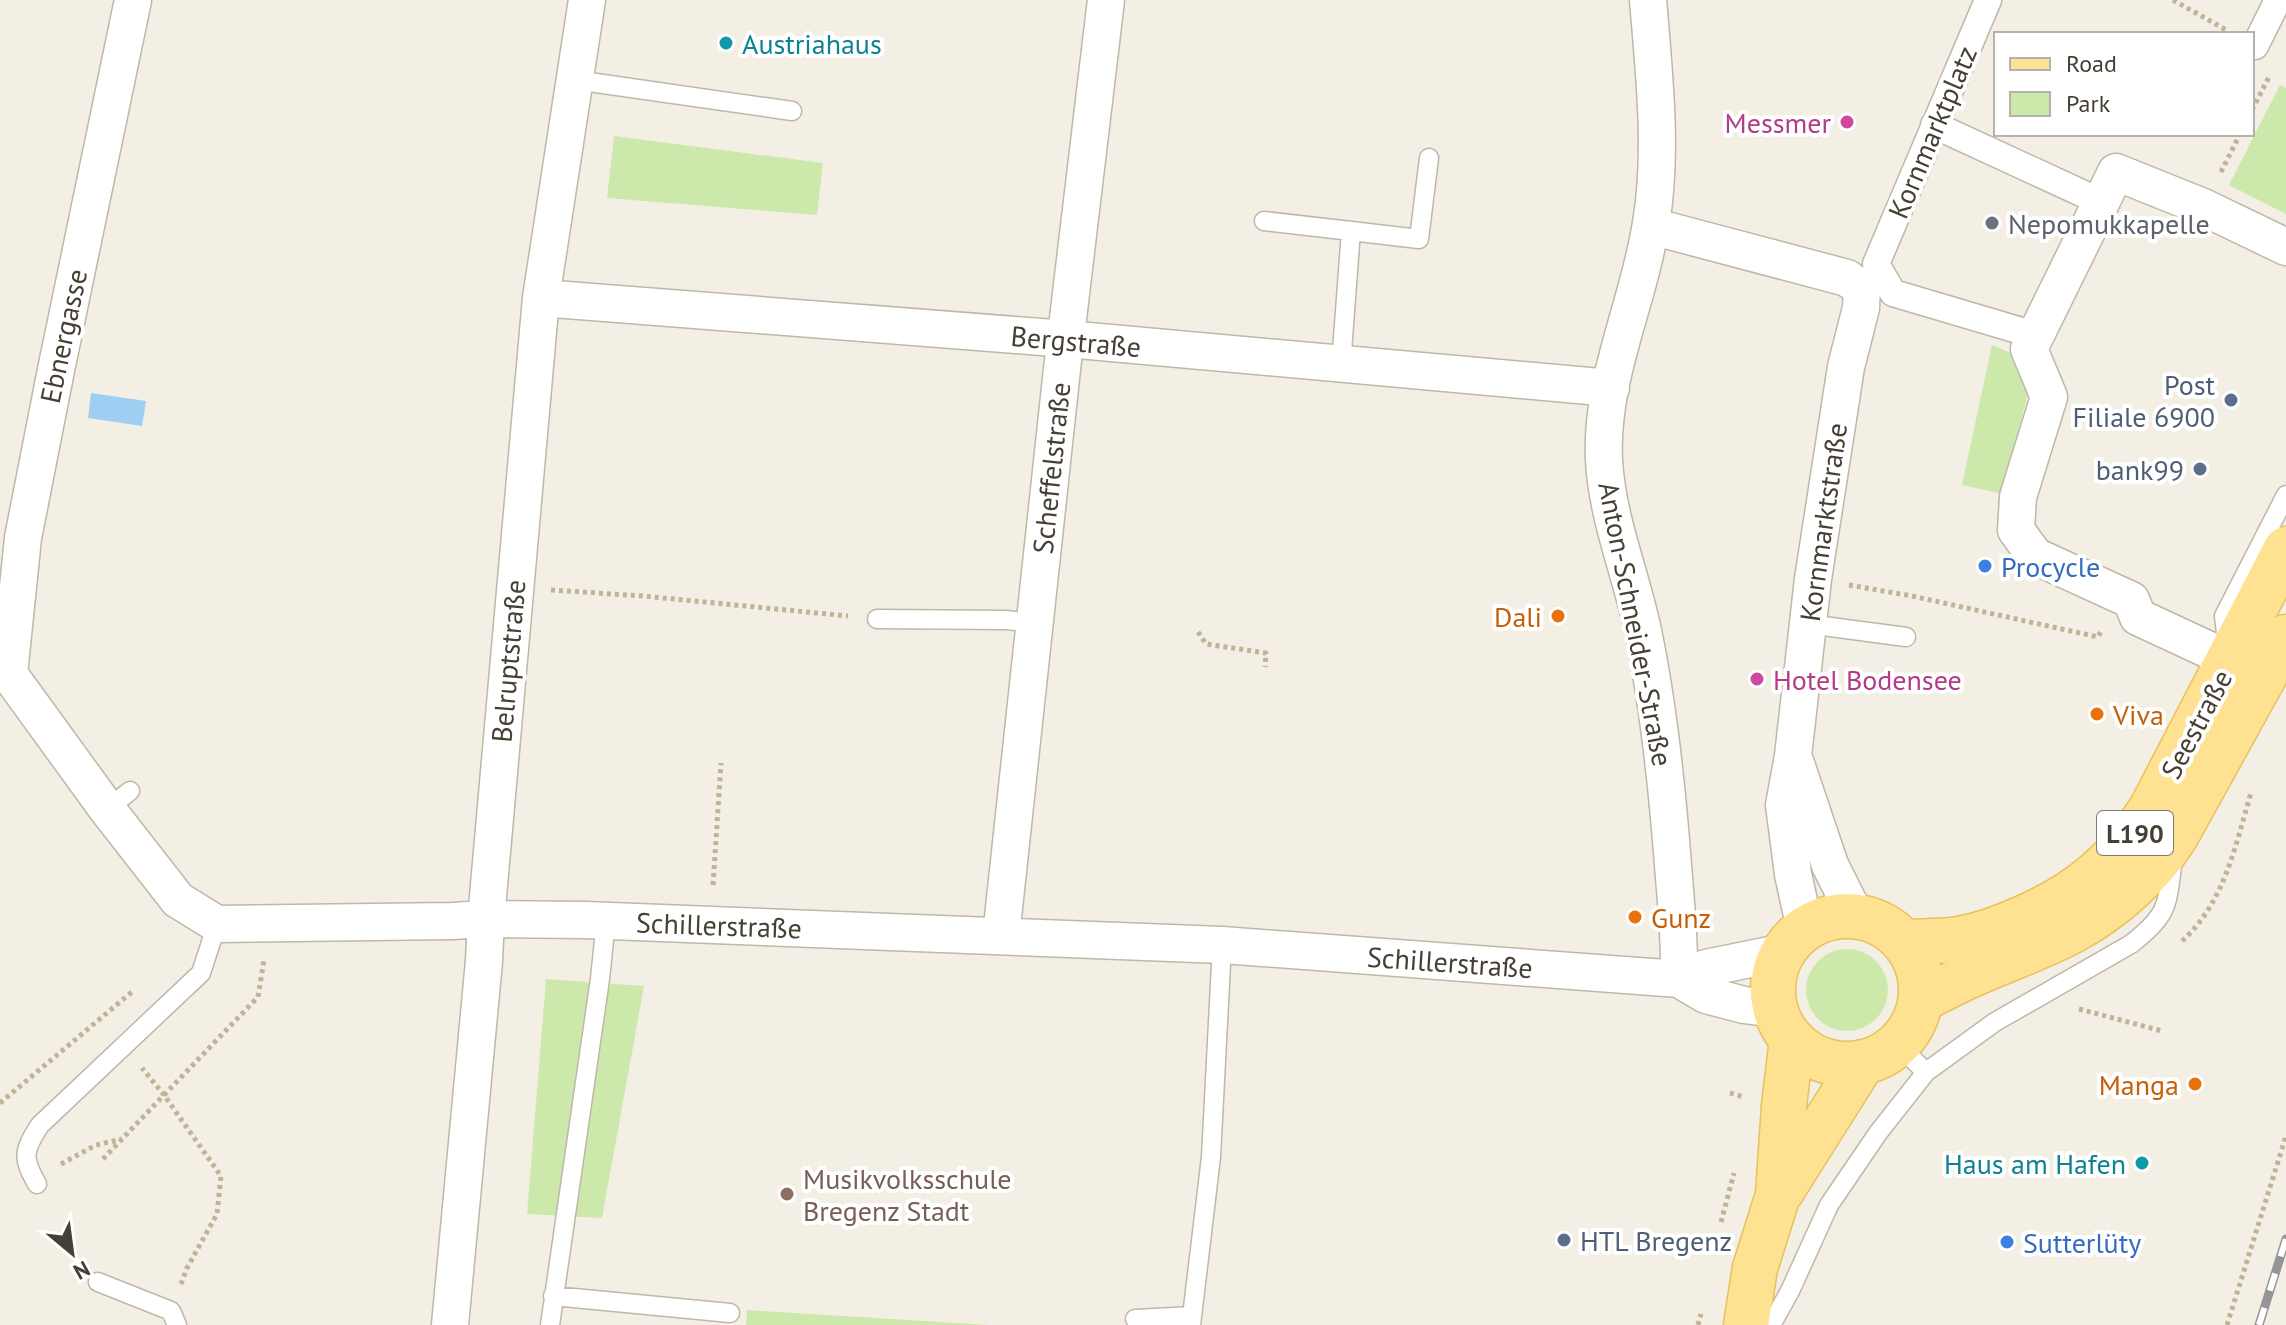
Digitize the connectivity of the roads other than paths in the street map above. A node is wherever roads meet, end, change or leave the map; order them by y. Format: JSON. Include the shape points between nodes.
{"nodes":[{"id":1,"x":133,"y":0,"type":"edge"},
{"id":2,"x":587,"y":0,"type":"edge"},
{"id":3,"x":1106,"y":0,"type":"edge"},
{"id":4,"x":1648,"y":0,"type":"edge"},
{"id":5,"x":1988,"y":0,"type":"edge"},
{"id":6,"x":2278,"y":0,"type":"edge"},
{"id":7,"x":2251,"y":32,"type":"edge"},
{"id":8,"x":575,"y":80,"type":"junction"},
{"id":9,"x":792,"y":111,"type":"dead end"},
{"id":10,"x":1934,"y":125,"type":"junction"},
{"id":11,"x":1429,"y":158,"type":"dead end"},
{"id":12,"x":2101,"y":202,"type":"junction"},
{"id":13,"x":1264,"y":221,"type":"dead end"},
{"id":14,"x":1651,"y":226,"type":"junction"},
{"id":15,"x":1351,"y":231,"type":"junction"},
{"id":16,"x":2286,"y":247,"type":"edge"},
{"id":17,"x":1869,"y":277,"type":"junction"},
{"id":18,"x":541,"y":298,"type":"junction"},
{"id":19,"x":2035,"y":335,"type":"junction"},
{"id":20,"x":1067,"y":339,"type":"junction"},
{"id":21,"x":1341,"y":365,"type":"junction"},
{"id":22,"x":1611,"y":388,"type":"junction"},
{"id":23,"x":2286,"y":495,"type":"edge"},
{"id":24,"x":2286,"y":549,"type":"edge"},
{"id":25,"x":877,"y":619,"type":"dead end"},
{"id":26,"x":1035,"y":623,"type":"junction"},
{"id":27,"x":1808,"y":624,"type":"junction"},
{"id":28,"x":1906,"y":637,"type":"dead end"},
{"id":29,"x":2286,"y":637,"type":"edge"},
{"id":30,"x":2247,"y":668,"type":"junction"},
{"id":31,"x":4,"y":674,"type":"edge"},
{"id":32,"x":1793,"y":756,"type":"junction"},
{"id":33,"x":2176,"y":836,"type":"junction"},
{"id":34,"x":1856,"y":917,"type":"junction"},
{"id":35,"x":486,"y":919,"type":"junction"},
{"id":36,"x":606,"y":921,"type":"junction"},
{"id":37,"x":234,"y":924,"type":"junction"},
{"id":38,"x":1001,"y":936,"type":"junction"},
{"id":39,"x":1795,"y":940,"type":"junction"},
{"id":40,"x":1904,"y":942,"type":"junction"},
{"id":41,"x":1222,"y":945,"type":"junction"},
{"id":42,"x":1679,"y":979,"type":"junction"},
{"id":43,"x":1921,"y":1000,"type":"junction"},
{"id":44,"x":1784,"y":1024,"type":"junction"},
{"id":45,"x":1895,"y":1059,"type":"junction"},
{"id":46,"x":37,"y":1184,"type":"dead end"},
{"id":47,"x":1778,"y":1195,"type":"junction"},
{"id":48,"x":98,"y":1282,"type":"dead end"},
{"id":49,"x":553,"y":1296,"type":"junction"},
{"id":50,"x":730,"y":1313,"type":"dead end"},
{"id":51,"x":174,"y":1318,"type":"edge"},
{"id":52,"x":1135,"y":1319,"type":"dead end"},
{"id":53,"x":1192,"y":1321,"type":"edge"},
{"id":54,"x":450,"y":1325,"type":"edge"},
{"id":55,"x":550,"y":1325,"type":"edge"},
{"id":56,"x":1746,"y":1325,"type":"edge"},
{"id":57,"x":1771,"y":1325,"type":"edge"}],
"edges":[{"from":1,"to":31,"type":"street","name":"Ebnergasse","via":[[23,538]]},
{"from":2,"to":8,"type":"street","name":"Belruptstraße"},
{"from":3,"to":20,"type":"street","name":"Scheffelstraße"},
{"from":4,"to":14,"type":"street","name":"Anton-Schneider-Straße","via":[[1655,86]]},
{"from":5,"to":10,"type":"street","name":"Kornmarktplatz"},
{"from":6,"to":7,"type":"street"},
{"from":8,"to":9,"type":"lane"},
{"from":8,"to":18,"type":"street","name":"Belruptstraße"},
{"from":10,"to":12,"type":"street"},
{"from":10,"to":17,"type":"street","name":"Kornmarktplatz"},
{"from":11,"to":15,"type":"lane","via":[[1419,239]]},
{"from":12,"to":16,"type":"street","via":[[2116,172]]},
{"from":12,"to":19,"type":"street"},
{"from":13,"to":15,"type":"lane"},
{"from":14,"to":17,"type":"street","via":[[1847,278]]},
{"from":14,"to":22,"type":"street","name":"Anton-Schneider-Straße"},
{"from":15,"to":21,"type":"lane"},
{"from":17,"to":19,"type":"street","via":[[1893,293]]},
{"from":17,"to":27,"type":"street","name":"Kornmarktstraße","via":[[1846,367]]},
{"from":18,"to":20,"type":"street","name":"Bergstraße"},
{"from":18,"to":35,"type":"street","name":"Belruptstraße"},
{"from":19,"to":30,"type":"street","via":[[2029,349],[2049,397],[2018,497],[2016,530],[2035,556],[2131,600],[2138,617]]},
{"from":20,"to":21,"type":"street","name":"Bergstraße"},
{"from":20,"to":26,"type":"street","name":"Scheffelstraße"},
{"from":21,"to":22,"type":"street","name":"Bergstraße"},
{"from":22,"to":42,"type":"street","name":"Anton-Schneider-Straße","via":[[1604,457],[1607,492],[1644,634],[1666,772]]},
{"from":23,"to":30,"type":"lane","via":[[2224,616]]},
{"from":24,"to":30,"type":"main road","name":"Seestraße","number":"L190"},
{"from":25,"to":26,"type":"lane"},
{"from":26,"to":38,"type":"street","name":"Scheffelstraße"},
{"from":27,"to":28,"type":"lane"},
{"from":27,"to":32,"type":"street","name":"Kornmarktstraße"},
{"from":29,"to":30,"type":"main road","name":"Seestraße","number":"L190"},
{"from":30,"to":33,"type":"main road","name":"Seestraße","number":"L190"},
{"from":30,"to":40,"type":"main road","name":"Seestraße","number":"L190","via":[[2132,837],[2093,878],[2039,911],[1984,933]]},
{"from":31,"to":37,"type":"street","name":"Ebnergasse","via":[[118,800],[178,900]]},
{"from":32,"to":34,"type":"street","name":"Kornmarktstraße","via":[[1830,865]]},
{"from":32,"to":39,"type":"street","name":"Kornmarktstraße","via":[[1784,805]]},
{"from":33,"to":43,"type":"main road","name":"Seestraße","number":"L190","via":[[2141,878],[2089,921]]},
{"from":33,"to":45,"type":"lane","via":[[2169,896],[2161,916],[2131,944],[1995,1022]]},
{"from":34,"to":39,"type":"main road","via":[[1821,921]]},
{"from":34,"to":40,"type":"main road","via":[[1874,921]]},
{"from":35,"to":36,"type":"street","name":"Schillerstraße"},
{"from":35,"to":37,"type":"street","name":"Schillerstraße"},
{"from":35,"to":54,"type":"street","name":"Belruptstraße"},
{"from":36,"to":38,"type":"street","name":"Schillerstraße"},
{"from":36,"to":49,"type":"lane"},
{"from":37,"to":46,"type":"lane","via":[[201,973],[40,1125],[28,1145],[26,1166]]},
{"from":38,"to":41,"type":"street","name":"Schillerstraße"},
{"from":39,"to":42,"type":"street","name":"Schillerstraße"},
{"from":39,"to":44,"type":"main road","via":[[1776,970],[1773,989]]},
{"from":40,"to":43,"type":"main road","via":[[1915,960]]},
{"from":41,"to":42,"type":"street","name":"Schillerstraße"},
{"from":41,"to":53,"type":"lane","via":[[1211,1157]]},
{"from":42,"to":44,"type":"street","name":"Schillerstraße","via":[[1706,995]]},
{"from":43,"to":45,"type":"main road"},
{"from":44,"to":45,"type":"main road","via":[[1806,1052],[1824,1061]]},
{"from":44,"to":47,"type":"main road"},
{"from":45,"to":47,"type":"main road"},
{"from":45,"to":57,"type":"lane","via":[[1878,1133],[1829,1205]]},
{"from":47,"to":56,"type":"main road","via":[[1755,1268]]},
{"from":48,"to":51,"type":"lane"},
{"from":49,"to":50,"type":"lane"},
{"from":49,"to":55,"type":"lane"},
{"from":52,"to":53,"type":"lane"}]}
